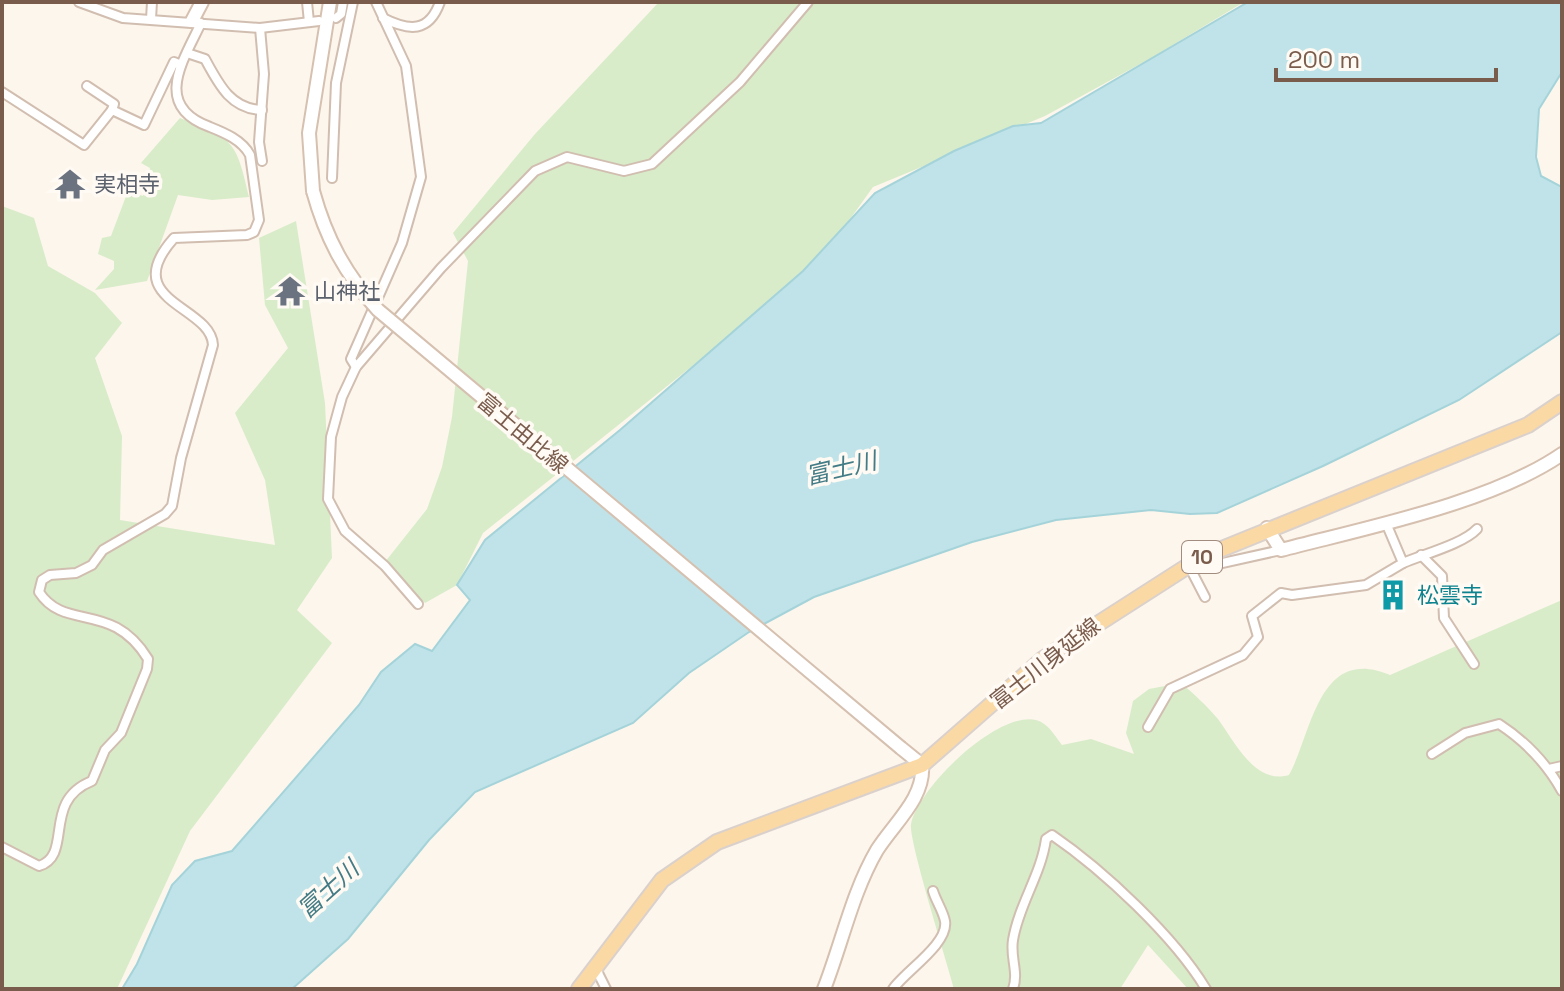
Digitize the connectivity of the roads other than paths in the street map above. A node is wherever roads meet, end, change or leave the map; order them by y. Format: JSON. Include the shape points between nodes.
{"nodes":[{"id":1,"x":79,"y":2,"type":"edge"},
{"id":2,"x":152,"y":2,"type":"edge"},
{"id":3,"x":202,"y":2,"type":"edge"},
{"id":4,"x":307,"y":2,"type":"edge"},
{"id":5,"x":330,"y":2,"type":"edge"},
{"id":6,"x":343,"y":2,"type":"edge"},
{"id":7,"x":353,"y":2,"type":"edge"},
{"id":8,"x":376,"y":2,"type":"edge"},
{"id":9,"x":440,"y":2,"type":"edge"},
{"id":10,"x":808,"y":2,"type":"edge"},
{"id":11,"x":382,"y":17,"type":"junction"},
{"id":12,"x":336,"y":18,"type":"dead end"},
{"id":13,"x":151,"y":19,"type":"junction"},
{"id":14,"x":319,"y":21,"type":"dead end"},
{"id":15,"x":196,"y":22,"type":"junction"},
{"id":16,"x":309,"y":22,"type":"junction"},
{"id":17,"x":260,"y":28,"type":"junction"},
{"id":18,"x":187,"y":53,"type":"junction"},
{"id":19,"x":181,"y":65,"type":"junction"},
{"id":20,"x":87,"y":86,"type":"dead end"},
{"id":21,"x":2,"y":92,"type":"edge"},
{"id":22,"x":112,"y":110,"type":"junction"},
{"id":23,"x":262,"y":110,"type":"junction"},
{"id":24,"x":262,"y":161,"type":"dead end"},
{"id":25,"x":332,"y":178,"type":"dead end"},
{"id":26,"x":356,"y":367,"type":"junction"},
{"id":27,"x":1562,"y":402,"type":"edge"},
{"id":28,"x":1562,"y":454,"type":"edge"},
{"id":29,"x":1386,"y":523,"type":"junction"},
{"id":30,"x":1267,"y":528,"type":"junction"},
{"id":31,"x":1477,"y":529,"type":"dead end"},
{"id":32,"x":1281,"y":550,"type":"junction"},
{"id":33,"x":1421,"y":555,"type":"junction"},
{"id":34,"x":1403,"y":563,"type":"junction"},
{"id":35,"x":1205,"y":597,"type":"dead end"},
{"id":36,"x":418,"y":604,"type":"dead end"},
{"id":37,"x":1474,"y":664,"type":"dead end"},
{"id":38,"x":1148,"y":727,"type":"dead end"},
{"id":39,"x":1432,"y":754,"type":"dead end"},
{"id":40,"x":922,"y":765,"type":"junction"},
{"id":41,"x":1562,"y":766,"type":"edge"},
{"id":42,"x":1549,"y":769,"type":"junction"},
{"id":43,"x":1562,"y":791,"type":"edge"},
{"id":44,"x":2,"y":847,"type":"edge"},
{"id":45,"x":933,"y":891,"type":"dead end"},
{"id":46,"x":595,"y":967,"type":"junction"},
{"id":47,"x":579,"y":989,"type":"edge"},
{"id":48,"x":606,"y":989,"type":"edge"},
{"id":49,"x":824,"y":989,"type":"edge"},
{"id":50,"x":893,"y":989,"type":"edge"},
{"id":51,"x":1013,"y":989,"type":"edge"},
{"id":52,"x":1206,"y":989,"type":"edge"}],
"edges":[{"from":1,"to":13,"type":"street","via":[[105,14]]},
{"from":2,"to":13,"type":"street"},
{"from":3,"to":15,"type":"main road"},
{"from":4,"to":16,"type":"street"},
{"from":5,"to":40,"type":"main road","name":"富士由比線","bridge":true,"via":[[309,133],[313,191],[344,269],[378,310]]},
{"from":6,"to":12,"type":"street"},
{"from":7,"to":25,"type":"street","via":[[336,83]]},
{"from":8,"to":11,"type":"street"},
{"from":9,"to":11,"type":"street","via":[[422,27],[410,29]]},
{"from":10,"to":26,"type":"street","via":[[740,82],[652,164],[624,171],[567,157],[535,171]]},
{"from":11,"to":26,"type":"street","via":[[406,66],[421,177],[402,243],[351,359]]},
{"from":13,"to":15,"type":"street"},
{"from":14,"to":16,"type":"street"},
{"from":15,"to":17,"type":"street"},
{"from":15,"to":18,"type":"street"},
{"from":16,"to":17,"type":"street"},
{"from":17,"to":23,"type":"street"},
{"from":18,"to":19,"type":"street"},
{"from":18,"to":23,"type":"street","via":[[205,59],[240,106]]},
{"from":19,"to":22,"type":"street","via":[[174,62],[144,125]]},
{"from":19,"to":44,"type":"street","via":[[174,94],[182,107],[205,126],[245,146],[250,155],[259,220],[247,235],[174,238],[159,268],[157,285],[164,296],[210,331],[213,345],[172,506],[103,550],[92,565],[42,580],[39,592],[65,613],[112,622],[129,632],[148,659],[147,669],[121,733],[105,750],[92,781],[66,800],[57,853],[50,862],[39,866]]},
{"from":20,"to":22,"type":"street","via":[[114,104]]},
{"from":21,"to":22,"type":"street","via":[[84,145]]},
{"from":23,"to":24,"type":"street"},
{"from":26,"to":36,"type":"street","via":[[331,437],[328,499],[345,531]]},
{"from":27,"to":30,"type":"main road","name":"富士川身延線","number":"10","via":[[1528,425]]},
{"from":28,"to":29,"type":"main road","via":[[1521,479]]},
{"from":29,"to":32,"type":"main road"},
{"from":29,"to":34,"type":"street"},
{"from":30,"to":32,"type":"main road"},
{"from":30,"to":40,"type":"main road","name":"富士川身延線","number":"10","via":[[1202,557],[1075,636]]},
{"from":31,"to":33,"type":"street","via":[[1466,541]]},
{"from":32,"to":35,"type":"street","via":[[1191,570]]},
{"from":33,"to":34,"type":"street"},
{"from":33,"to":37,"type":"street","via":[[1442,576],[1444,618]]},
{"from":34,"to":38,"type":"street","via":[[1366,585],[1281,593],[1252,616],[1258,637],[1243,655],[1170,689]]},
{"from":39,"to":42,"type":"street","via":[[1465,733],[1499,724]]},
{"from":40,"to":46,"type":"main road","name":"富士川身延線","number":"10","via":[[750,827],[687,861],[662,880]]},
{"from":40,"to":49,"type":"main road","via":[[916,795],[877,850],[860,885]]},
{"from":41,"to":42,"type":"street"},
{"from":42,"to":43,"type":"street"},
{"from":45,"to":50,"type":"street","via":[[945,929]]},
{"from":46,"to":47,"type":"main road","name":"富士川身延線","number":"10"},
{"from":46,"to":48,"type":"street"},
{"from":51,"to":52,"type":"street","via":[[1017,976],[1012,944],[1019,912],[1052,835],[1103,874],[1193,967]]}]}
